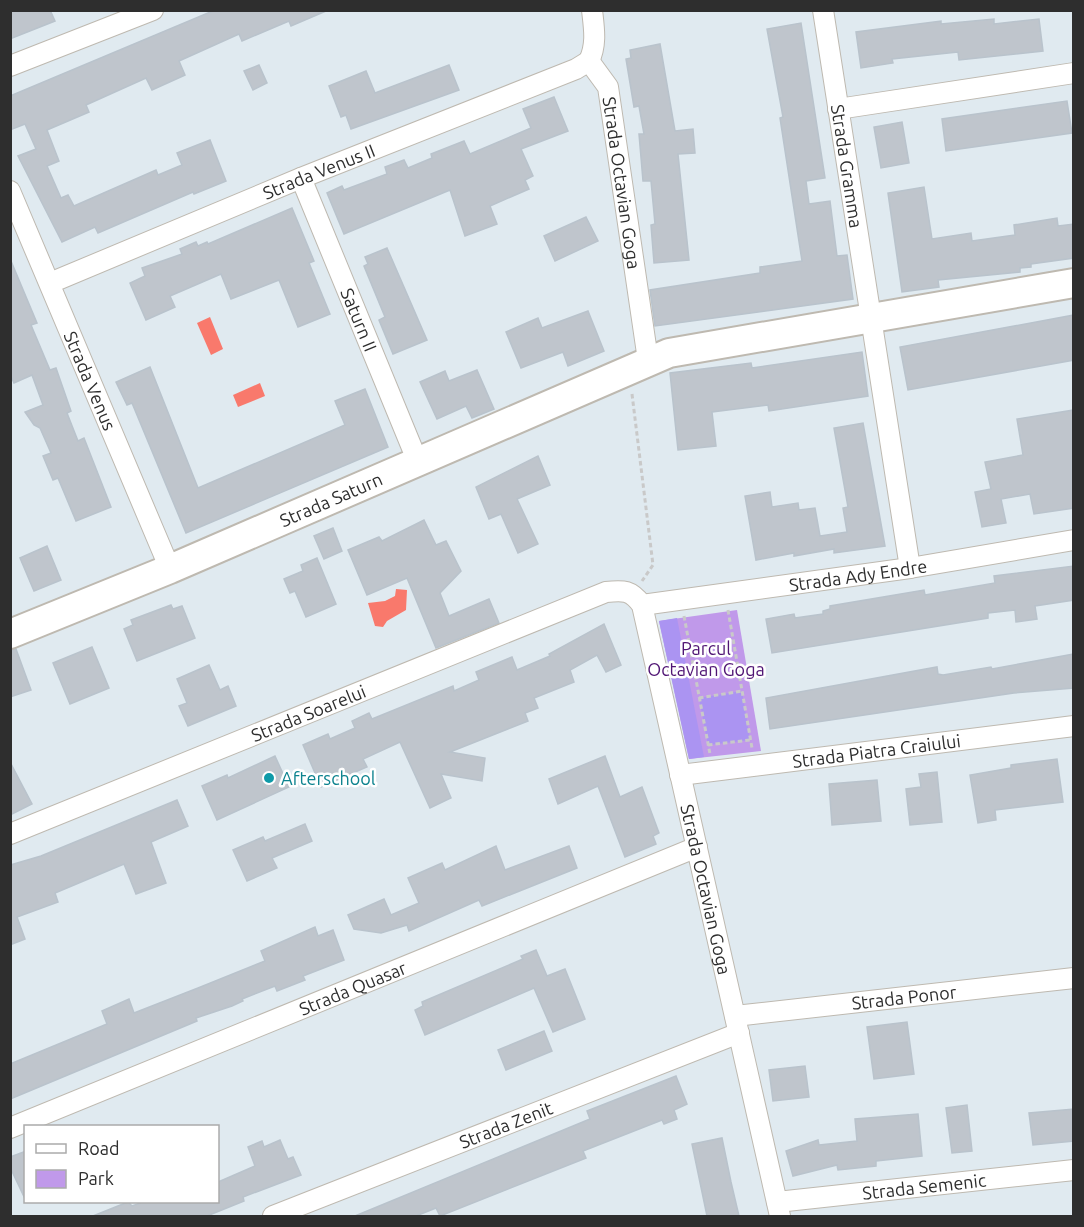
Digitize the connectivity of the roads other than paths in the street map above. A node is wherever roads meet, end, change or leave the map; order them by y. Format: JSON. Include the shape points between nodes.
{"nodes":[{"id":1,"x":153,"y":10,"type":"edge"},
{"id":2,"x":592,"y":10,"type":"edge"},
{"id":3,"x":823,"y":10,"type":"edge"},
{"id":4,"x":590,"y":60,"type":"junction"},
{"id":5,"x":10,"y":66,"type":"edge"},
{"id":6,"x":1074,"y":73,"type":"edge"},
{"id":7,"x":838,"y":109,"type":"junction"},
{"id":8,"x":301,"y":178,"type":"junction"},
{"id":9,"x":10,"y":191,"type":"edge"},
{"id":10,"x":1074,"y":283,"type":"edge"},
{"id":11,"x":50,"y":284,"type":"junction"},
{"id":12,"x":871,"y":320,"type":"junction"},
{"id":13,"x":639,"y":364,"type":"junction"},
{"id":14,"x":417,"y":460,"type":"junction"},
{"id":15,"x":1074,"y":540,"type":"edge"},
{"id":16,"x":910,"y":568,"type":"junction"},
{"id":17,"x":170,"y":569,"type":"junction"},
{"id":18,"x":637,"y":599,"type":"junction"},
{"id":19,"x":10,"y":634,"type":"edge"},
{"id":20,"x":1074,"y":726,"type":"edge"},
{"id":21,"x":680,"y":775,"type":"junction"},
{"id":22,"x":10,"y":834,"type":"edge"},
{"id":23,"x":696,"y":847,"type":"junction"},
{"id":24,"x":1074,"y":978,"type":"edge"},
{"id":25,"x":737,"y":1025,"type":"junction"},
{"id":26,"x":10,"y":1128,"type":"edge"},
{"id":27,"x":1074,"y":1170,"type":"edge"},
{"id":28,"x":778,"y":1209,"type":"edge"},
{"id":29,"x":273,"y":1216,"type":"edge"}],
"edges":[{"from":1,"to":5,"type":"street"},
{"from":2,"to":4,"type":"street","via":[[595,34]]},
{"from":3,"to":7,"type":"street","name":"Strada Gramma"},
{"from":4,"to":8,"type":"street","name":"Strada Venus II","via":[[576,69]]},
{"from":4,"to":13,"type":"street","name":"Strada Octavian Goga","via":[[608,87]]},
{"from":6,"to":7,"type":"street"},
{"from":7,"to":12,"type":"street","name":"Strada Gramma"},
{"from":8,"to":11,"type":"street","name":"Strada Venus II"},
{"from":8,"to":14,"type":"street","name":"Saturn II"},
{"from":9,"to":11,"type":"street","name":"Strada Venus"},
{"from":10,"to":12,"type":"street"},
{"from":11,"to":17,"type":"street","name":"Strada Venus"},
{"from":12,"to":13,"type":"street","via":[[669,353]]},
{"from":12,"to":16,"type":"street","name":"Strada Gramma"},
{"from":13,"to":14,"type":"street","name":"Strada Saturn"},
{"from":14,"to":17,"type":"street","name":"Strada Saturn"},
{"from":15,"to":16,"type":"street","name":"Strada Ady Endre"},
{"from":16,"to":18,"type":"street","name":"Strada Ady Endre","via":[[681,599]]},
{"from":17,"to":19,"type":"street","name":"Strada Saturn"},
{"from":18,"to":21,"type":"street","name":"Strada Octavian Goga"},
{"from":18,"to":22,"type":"street","name":"Strada Soarelui","via":[[622,590],[606,592]]},
{"from":20,"to":21,"type":"street","name":"Strada Piatra Craiului"},
{"from":21,"to":23,"type":"street","name":"Strada Octavian Goga"},
{"from":23,"to":25,"type":"street","name":"Strada Octavian Goga"},
{"from":23,"to":26,"type":"street","name":"Strada Quasar"},
{"from":24,"to":25,"type":"street","name":"Strada Ponor"},
{"from":25,"to":28,"type":"street","name":"Strada Octavian Goga"},
{"from":25,"to":29,"type":"street","name":"Strada Zenit"},
{"from":27,"to":28,"type":"street","name":"Strada Semenic"}]}
